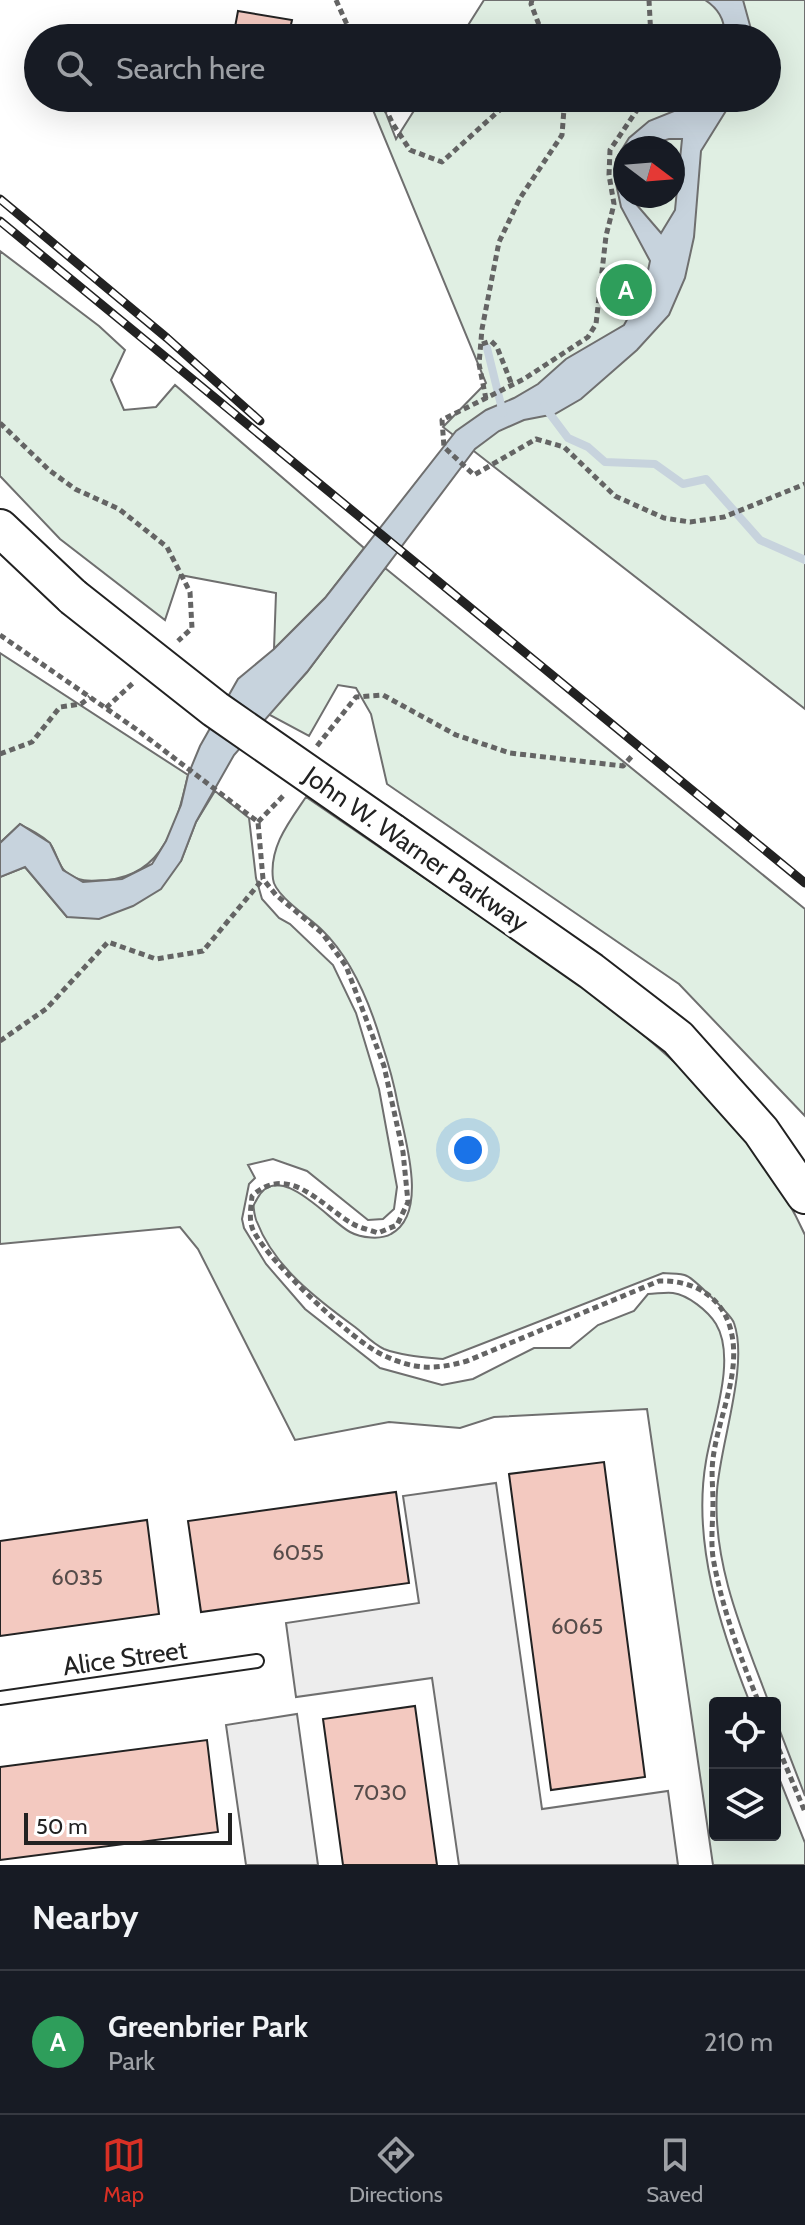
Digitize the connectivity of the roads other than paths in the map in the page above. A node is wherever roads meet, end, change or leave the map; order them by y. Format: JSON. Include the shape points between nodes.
{"nodes":[{"id":1,"x":0,"y":528,"type":"edge"},
{"id":2,"x":805,"y":1195,"type":"edge"},
{"id":3,"x":257,"y":1661,"type":"dead end"},
{"id":4,"x":0,"y":1698,"type":"edge"}],
"edges":[{"from":1,"to":2,"type":"main road","name":"John W. Warner Parkway","bridge":true,"via":[[73,597],[215,709],[591,971],[678,1038],[761,1131]]},
{"from":3,"to":4,"type":"lane","name":"Alice Street"}]}
